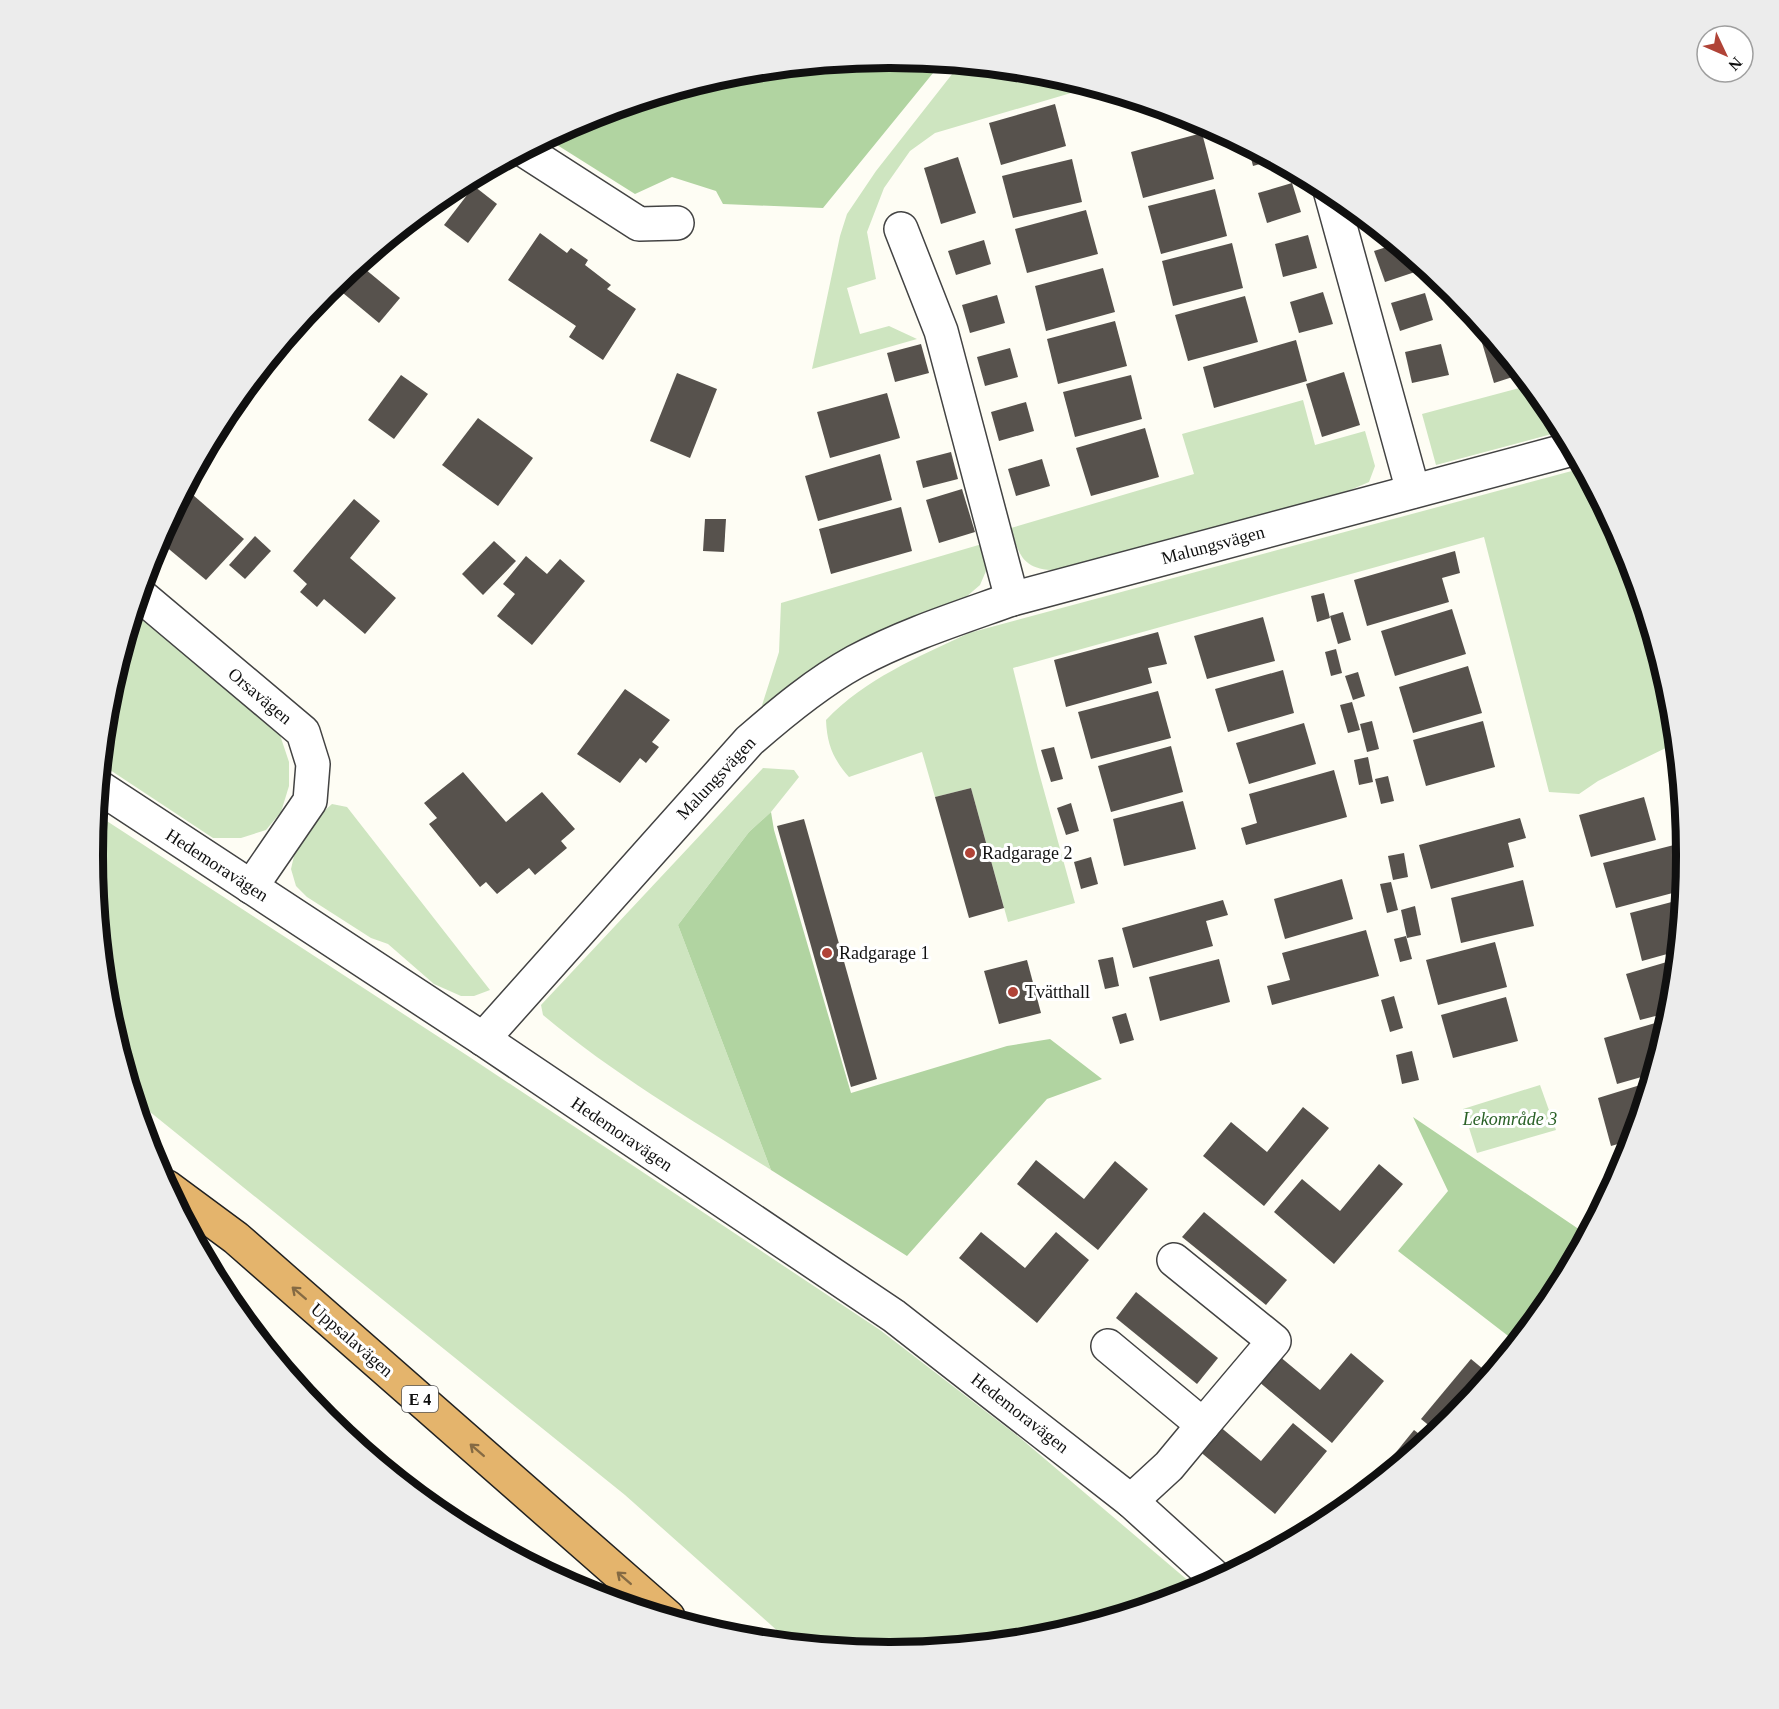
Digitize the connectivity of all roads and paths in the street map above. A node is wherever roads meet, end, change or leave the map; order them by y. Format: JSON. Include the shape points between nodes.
{"nodes":[{"id":1,"x":531,"y":154,"type":"edge"},
{"id":2,"x":1334,"y":205,"type":"edge"},
{"id":3,"x":676,"y":223,"type":"dead end"},
{"id":4,"x":901,"y":229,"type":"dead end"},
{"id":5,"x":1565,"y":451,"type":"edge"},
{"id":6,"x":1413,"y":491,"type":"junction"},
{"id":7,"x":145,"y":599,"type":"edge"},
{"id":8,"x":1012,"y":599,"type":"junction"},
{"id":9,"x":105,"y":791,"type":"edge"},
{"id":10,"x":251,"y":887,"type":"junction"},
{"id":11,"x":483,"y":1039,"type":"junction"},
{"id":12,"x":182,"y":1198,"type":"edge"},
{"id":13,"x":1174,"y":1260,"type":"dead end"},
{"id":14,"x":1108,"y":1346,"type":"dead end"},
{"id":15,"x":1203,"y":1425,"type":"junction"},
{"id":16,"x":1131,"y":1501,"type":"junction"},
{"id":17,"x":1210,"y":1573,"type":"edge"},
{"id":18,"x":655,"y":1605,"type":"edge"}],
"edges":[{"from":1,"to":3,"type":"street","via":[[639,224]]},
{"from":2,"to":6,"type":"street"},
{"from":4,"to":8,"type":"street","via":[[941,332]]},
{"from":5,"to":6,"type":"street","name":"Malungsvägen"},
{"from":6,"to":8,"type":"street","name":"Malungsvägen"},
{"from":7,"to":10,"type":"street","name":"Orsavägen","via":[[303,732],[313,764],[310,801]]},
{"from":8,"to":11,"type":"street","name":"Malungsvägen","via":[[927,630],[855,663],[785,709],[749,741]]},
{"from":9,"to":10,"type":"street","name":"Hedemoravägen"},
{"from":10,"to":11,"type":"street","name":"Hedemoravägen"},
{"from":11,"to":16,"type":"street","name":"Hedemoravägen","via":[[894,1316]]},
{"from":18,"to":12,"type":"highway","name":"Uppsalavägen","number":"E 4","one_way":true,"via":[[236,1238]]},
{"from":13,"to":15,"type":"street","via":[[1274,1341]]},
{"from":14,"to":15,"type":"street"},
{"from":15,"to":16,"type":"street","via":[[1169,1466]]},
{"from":16,"to":17,"type":"street","name":"Hedemoravägen"}]}
